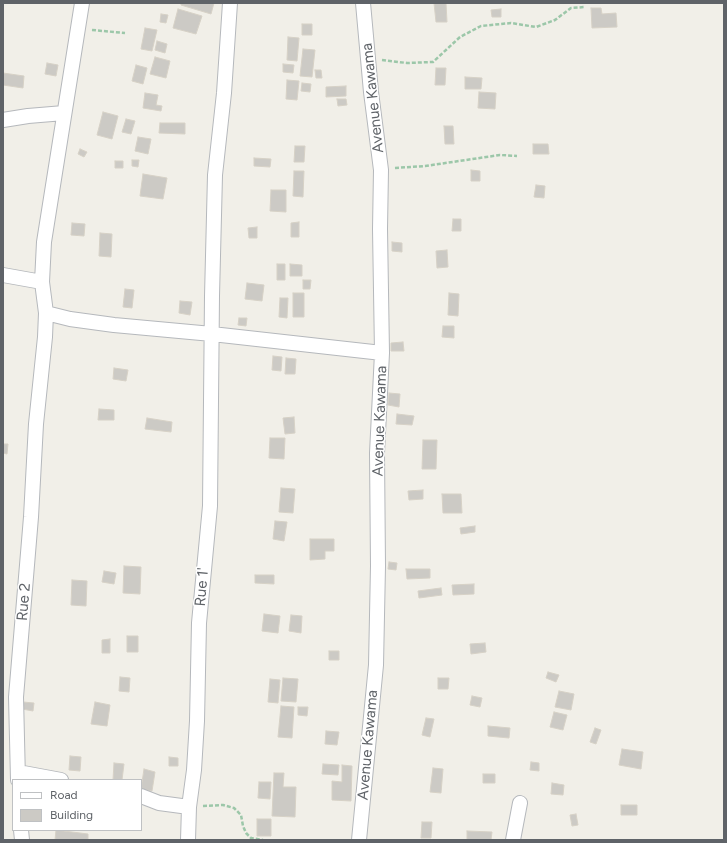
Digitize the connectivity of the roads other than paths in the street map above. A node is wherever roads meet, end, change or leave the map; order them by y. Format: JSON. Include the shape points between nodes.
{"nodes":[{"id":1,"x":82,"y":3,"type":"edge"},
{"id":2,"x":230,"y":3,"type":"edge"},
{"id":3,"x":362,"y":3,"type":"edge"},
{"id":4,"x":64,"y":113,"type":"junction"},
{"id":5,"x":3,"y":120,"type":"edge"},
{"id":6,"x":3,"y":275,"type":"edge"},
{"id":7,"x":42,"y":282,"type":"junction"},
{"id":8,"x":46,"y":314,"type":"junction"},
{"id":9,"x":212,"y":334,"type":"junction"},
{"id":10,"x":382,"y":353,"type":"junction"},
{"id":11,"x":18,"y":776,"type":"edge"},
{"id":12,"x":50,"y":779,"type":"edge"},
{"id":13,"x":142,"y":796,"type":"edge"},
{"id":14,"x":520,"y":803,"type":"dead end"},
{"id":15,"x":189,"y":806,"type":"junction"},
{"id":16,"x":188,"y":840,"type":"edge"},
{"id":17,"x":359,"y":840,"type":"edge"},
{"id":18,"x":513,"y":840,"type":"edge"}],
"edges":[{"from":1,"to":4,"type":"street","name":"Rue 2"},
{"from":2,"to":9,"type":"street","name":"Rue 1'","via":[[215,175]]},
{"from":3,"to":10,"type":"street","name":"Avenue Kawama","via":[[381,170]]},
{"from":4,"to":5,"type":"street"},
{"from":4,"to":7,"type":"street","name":"Rue 2","via":[[44,242]]},
{"from":6,"to":7,"type":"street"},
{"from":7,"to":8,"type":"street","name":"Rue 2"},
{"from":8,"to":9,"type":"street","via":[[114,325]]},
{"from":8,"to":11,"type":"street","name":"Rue 2","via":[[16,697]]},
{"from":9,"to":10,"type":"street"},
{"from":9,"to":15,"type":"street","name":"Rue 1'","via":[[210,506],[199,623],[197,721]]},
{"from":10,"to":17,"type":"street","name":"Avenue Kawama","via":[[377,453],[376,666]]},
{"from":11,"to":12,"type":"street"},
{"from":13,"to":15,"type":"street","via":[[159,803]]},
{"from":14,"to":18,"type":"street"},
{"from":15,"to":16,"type":"street","name":"Rue 1'"}]}
